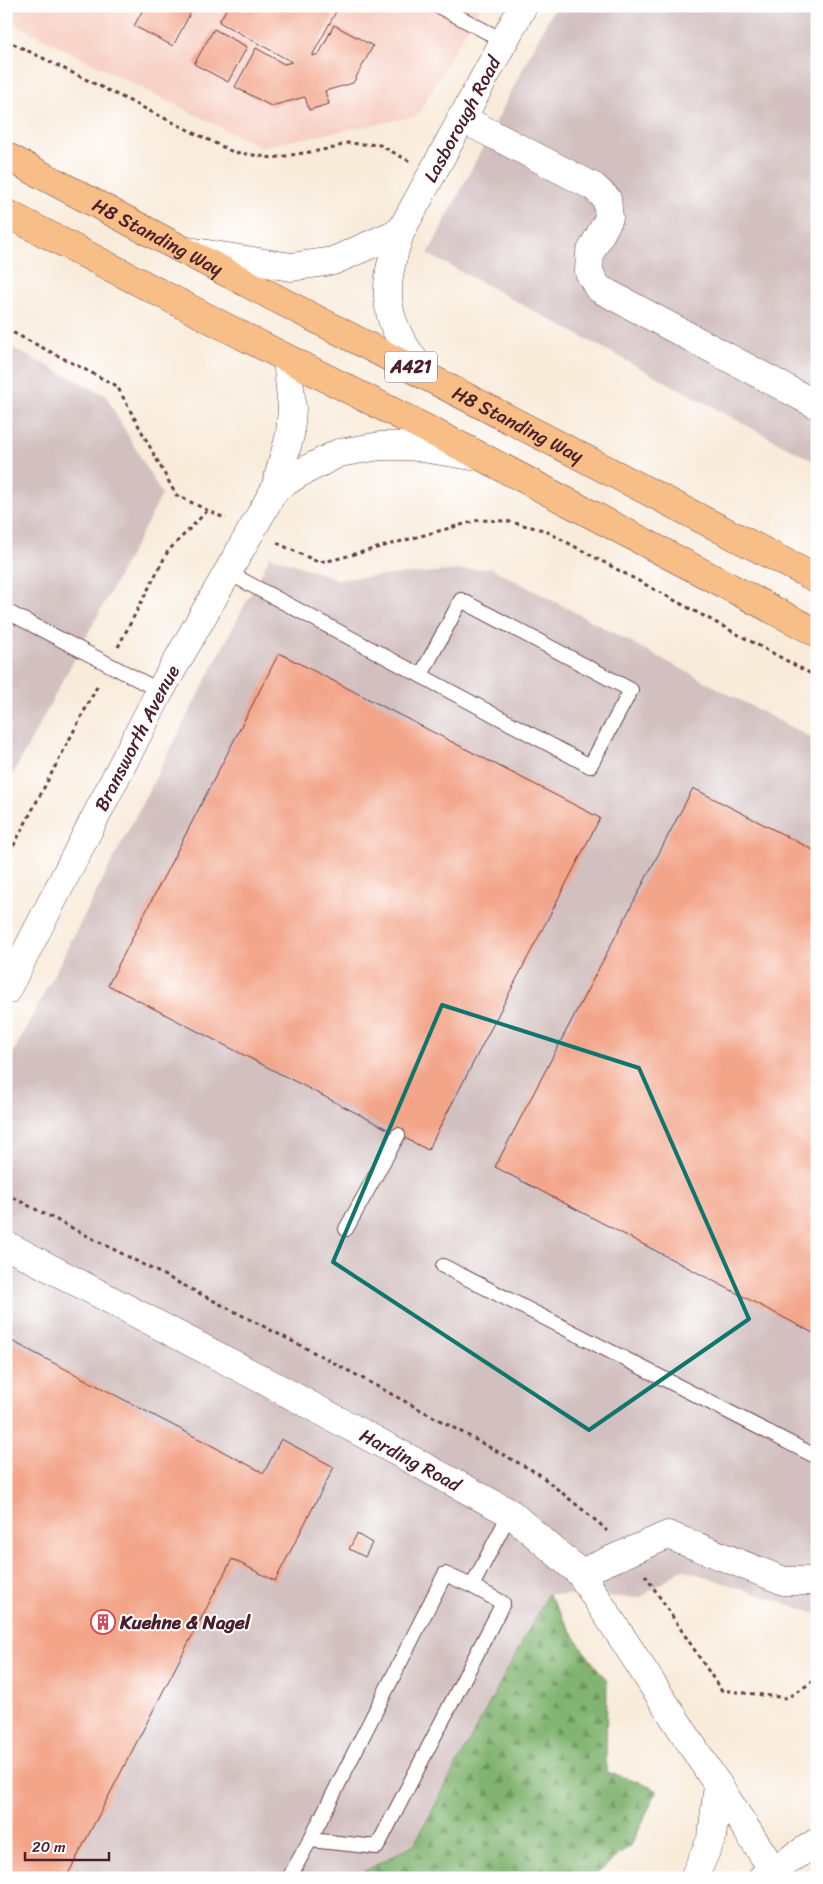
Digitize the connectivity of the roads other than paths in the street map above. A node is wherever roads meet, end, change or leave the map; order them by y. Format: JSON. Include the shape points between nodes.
{"nodes":[{"id":1,"x":438,"y":6,"type":"edge"},
{"id":2,"x":523,"y":6,"type":"edge"},
{"id":3,"x":504,"y":41,"type":"junction"},
{"id":4,"x":461,"y":118,"type":"junction"},
{"id":5,"x":6,"y":156,"type":"edge"},
{"id":6,"x":6,"y":213,"type":"edge"},
{"id":7,"x":401,"y":231,"type":"junction"},
{"id":8,"x":183,"y":250,"type":"junction"},
{"id":9,"x":287,"y":359,"type":"junction"},
{"id":10,"x":425,"y":374,"type":"junction"},
{"id":11,"x":817,"y":406,"type":"edge"},
{"id":12,"x":484,"y":458,"type":"junction"},
{"id":13,"x":275,"y":489,"type":"junction"},
{"id":14,"x":227,"y":572,"type":"junction"},
{"id":15,"x":817,"y":579,"type":"edge"},
{"id":16,"x":6,"y":611,"type":"edge"},
{"id":17,"x":817,"y":633,"type":"edge"},
{"id":18,"x":421,"y":675,"type":"junction"},
{"id":19,"x":160,"y":691,"type":"junction"},
{"id":20,"x":8,"y":982,"type":"edge"},
{"id":21,"x":398,"y":1135,"type":"dead end"},
{"id":22,"x":346,"y":1229,"type":"dead end"},
{"id":23,"x":6,"y":1245,"type":"edge"},
{"id":24,"x":443,"y":1266,"type":"dead end"},
{"id":25,"x":817,"y":1457,"type":"edge"},
{"id":26,"x":510,"y":1514,"type":"junction"},
{"id":27,"x":580,"y":1573,"type":"junction"},
{"id":28,"x":817,"y":1581,"type":"edge"},
{"id":29,"x":472,"y":1586,"type":"junction"},
{"id":30,"x":718,"y":1784,"type":"junction"},
{"id":31,"x":310,"y":1840,"type":"junction"},
{"id":32,"x":817,"y":1842,"type":"edge"},
{"id":33,"x":768,"y":1874,"type":"edge"},
{"id":34,"x":290,"y":1878,"type":"edge"},
{"id":35,"x":694,"y":1878,"type":"edge"}],
"edges":[{"from":1,"to":3,"type":"lane"},
{"from":2,"to":3,"type":"street","name":"Lasborough Road"},
{"from":3,"to":4,"type":"street","name":"Lasborough Road"},
{"from":4,"to":7,"type":"street","name":"Lasborough Road"},
{"from":4,"to":11,"type":"street","via":[[594,187],[607,199],[609,218],[590,253],[588,272],[598,288]]},
{"from":5,"to":8,"type":"highway","name":"H8 Standing Way","number":"A421"},
{"from":6,"to":9,"type":"highway","number":"A421"},
{"from":7,"to":8,"type":"street","via":[[333,261],[291,267]]},
{"from":7,"to":10,"type":"street","name":"Lasborough Road","via":[[391,260],[387,302],[401,342]]},
{"from":8,"to":10,"type":"highway","name":"H8 Standing Way","number":"A421"},
{"from":9,"to":12,"type":"highway","number":"A421"},
{"from":9,"to":13,"type":"street","name":"Bransworth Avenue","via":[[292,408],[290,435]]},
{"from":10,"to":15,"type":"highway","name":"H8 Standing Way","number":"A421"},
{"from":12,"to":13,"type":"street","name":"Bransworth Avenue","via":[[420,447],[380,446],[339,453]]},
{"from":12,"to":17,"type":"highway","number":"A421"},
{"from":13,"to":14,"type":"street","name":"Bransworth Avenue"},
{"from":14,"to":18,"type":"lane"},
{"from":14,"to":19,"type":"street","name":"Bransworth Avenue"},
{"from":16,"to":19,"type":"lane"},
{"from":18,"to":18,"type":"lane","via":[[590,766],[631,690],[461,600]]},
{"from":19,"to":20,"type":"street","name":"Bransworth Avenue"},
{"from":21,"to":22,"type":"lane"},
{"from":23,"to":26,"type":"street","name":"Harding Road"},
{"from":24,"to":25,"type":"lane"},
{"from":26,"to":27,"type":"street","name":"Harding Road"},
{"from":26,"to":29,"type":"lane"},
{"from":27,"to":28,"type":"street","via":[[668,1534],[784,1581]]},
{"from":27,"to":30,"type":"street","name":"Harding Road"},
{"from":29,"to":31,"type":"lane","via":[[445,1574]]},
{"from":29,"to":31,"type":"lane","via":[[503,1603],[377,1847]]},
{"from":30,"to":33,"type":"street","name":"Harding Road"},
{"from":30,"to":35,"type":"street","via":[[712,1837]]},
{"from":31,"to":34,"type":"lane"},
{"from":32,"to":33,"type":"street"}]}
